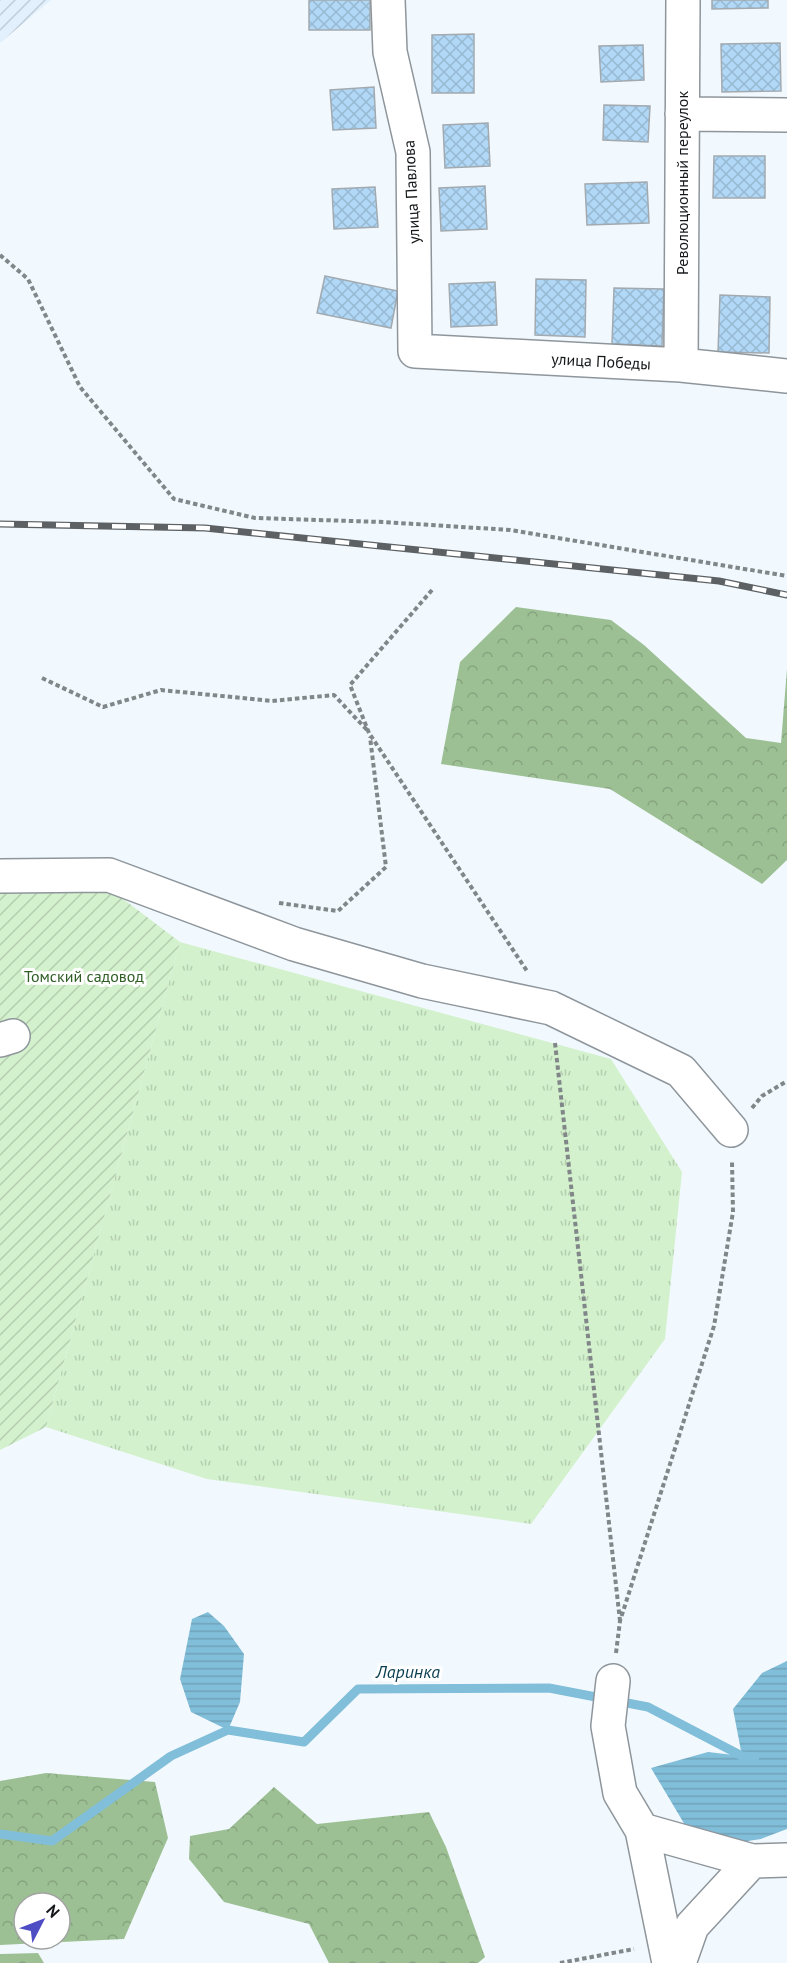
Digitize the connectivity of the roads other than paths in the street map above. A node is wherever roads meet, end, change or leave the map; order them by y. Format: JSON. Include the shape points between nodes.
{"nodes":[{"id":1,"x":388,"y":0,"type":"edge"},
{"id":2,"x":683,"y":0,"type":"edge"},
{"id":3,"x":682,"y":114,"type":"junction"},
{"id":4,"x":787,"y":115,"type":"edge"},
{"id":5,"x":415,"y":351,"type":"joint"},
{"id":6,"x":681,"y":365,"type":"junction"},
{"id":7,"x":787,"y":376,"type":"edge"},
{"id":8,"x":0,"y":876,"type":"edge"},
{"id":9,"x":731,"y":1130,"type":"road end"},
{"id":10,"x":613,"y":1681,"type":"road end"},
{"id":11,"x":642,"y":1830,"type":"junction"},
{"id":12,"x":787,"y":1860,"type":"edge"},
{"id":13,"x":752,"y":1861,"type":"junction"},
{"id":14,"x":671,"y":1957,"type":"edge"}],
"edges":[{"from":1,"to":5,"type":"street","name":"улица Павлова","via":[[390,52],[413,152]]},
{"from":2,"to":3,"type":"street","name":"Революционный переулок"},
{"from":3,"to":4,"type":"street"},
{"from":3,"to":6,"type":"street","name":"Революционный переулок"},
{"from":5,"to":6,"type":"street","name":"улица Победы"},
{"from":6,"to":7,"type":"street","name":"улица Победы"},
{"from":8,"to":9,"type":"street","via":[[109,875],[294,944],[422,981],[551,1008],[681,1071]]},
{"from":10,"to":11,"type":"street","via":[[609,1719],[620,1793]]},
{"from":11,"to":13,"type":"street"},
{"from":11,"to":14,"type":"street"},
{"from":12,"to":13,"type":"street"},
{"from":13,"to":14,"type":"street","via":[[692,1926]]}]}
